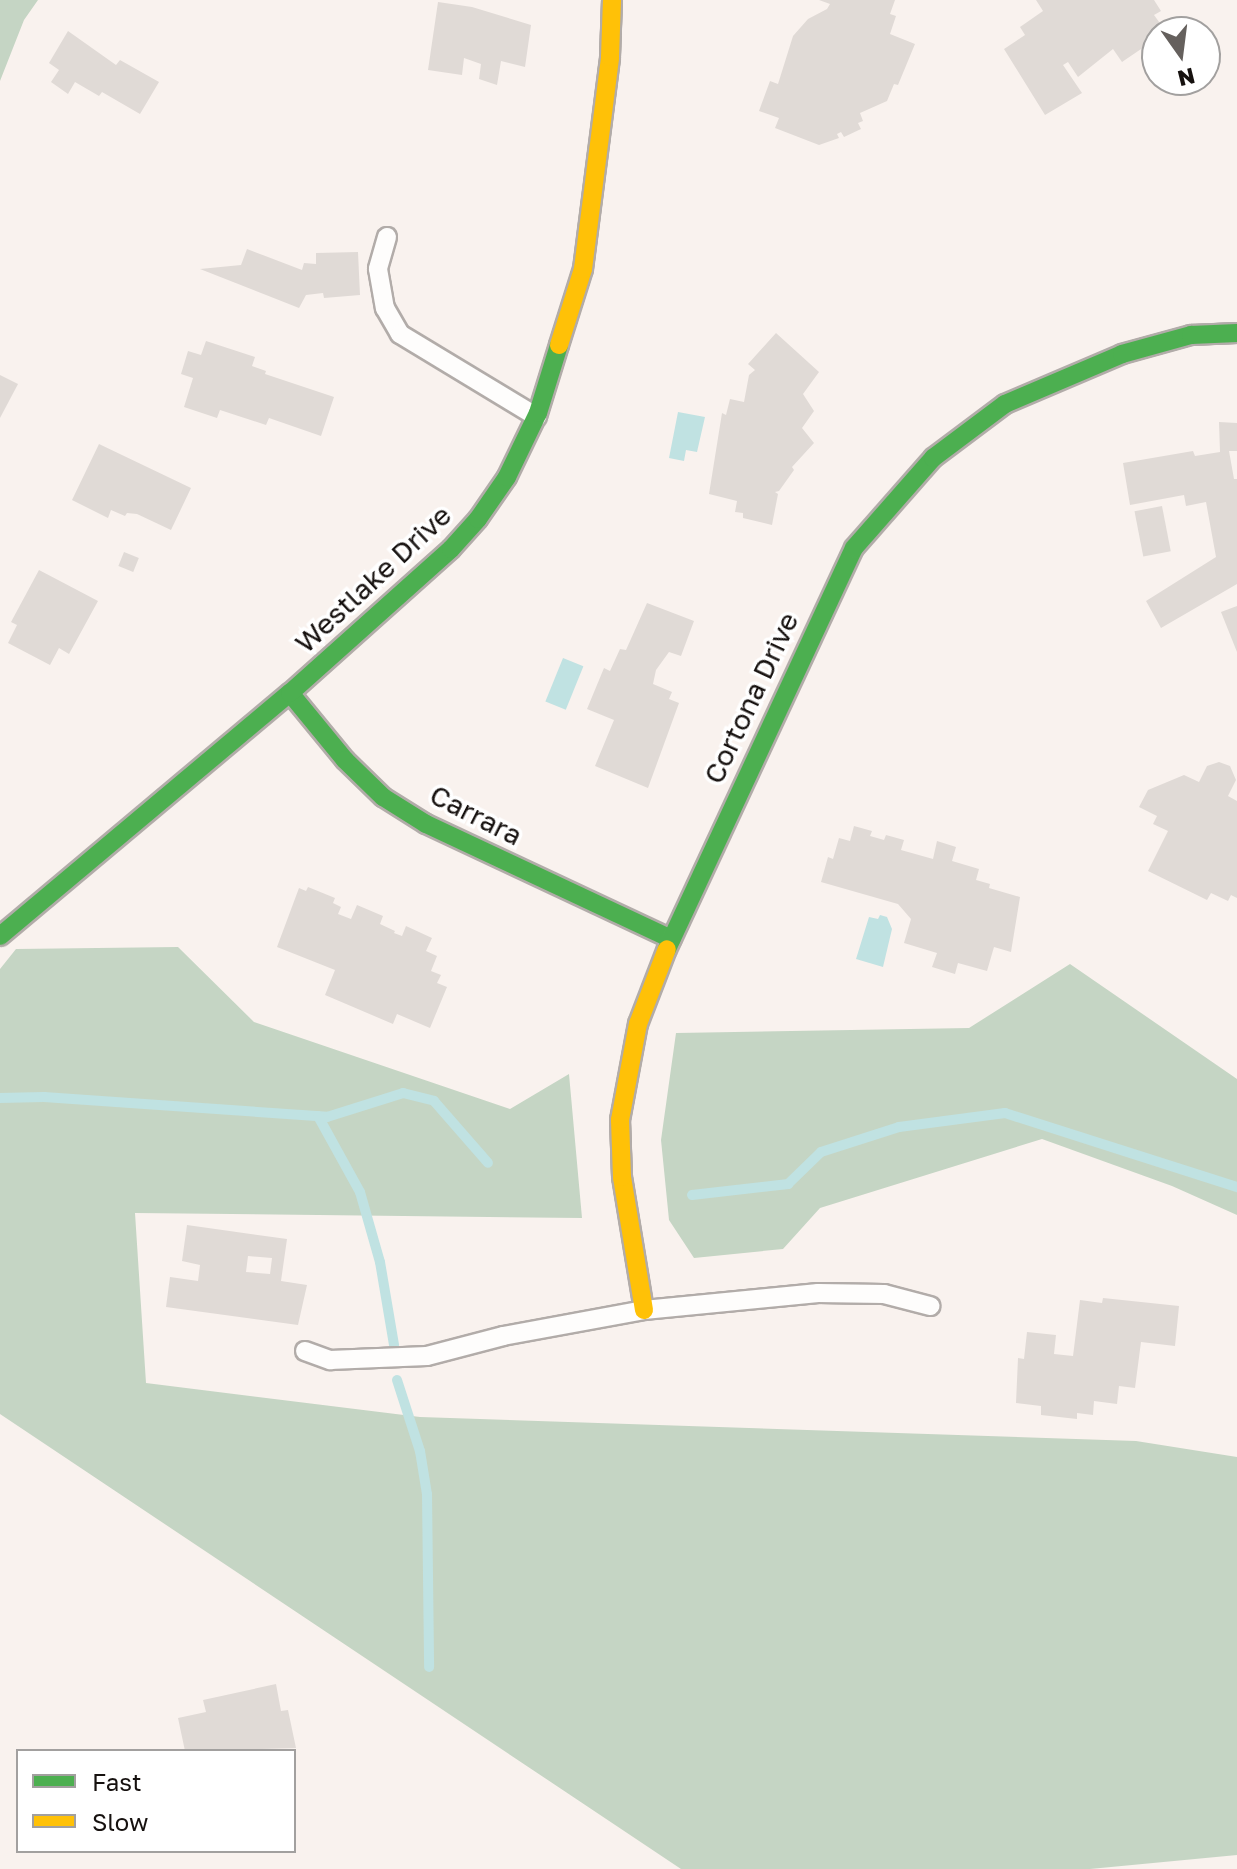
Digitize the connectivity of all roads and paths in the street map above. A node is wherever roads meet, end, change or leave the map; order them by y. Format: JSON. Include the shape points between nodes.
{"nodes":[{"id":1,"x":612,"y":0,"type":"edge"},
{"id":2,"x":387,"y":237,"type":"dead end"},
{"id":3,"x":1237,"y":333,"type":"edge"},
{"id":4,"x":537,"y":417,"type":"junction"},
{"id":5,"x":290,"y":693,"type":"junction"},
{"id":6,"x":0,"y":936,"type":"edge"},
{"id":7,"x":671,"y":939,"type":"junction"},
{"id":8,"x":930,"y":1306,"type":"dead end"},
{"id":9,"x":644,"y":1310,"type":"junction"},
{"id":10,"x":305,"y":1351,"type":"dead end"}],
"edges":[{"from":1,"to":4,"type":"street","name":"Westlake Drive","via":[[610,57],[583,269]]},
{"from":2,"to":4,"type":"lane","via":[[378,269],[385,308],[400,334]]},
{"from":3,"to":7,"type":"street","name":"Cortona Drive","via":[[1191,335],[1122,354],[1005,404],[933,458],[854,548]]},
{"from":4,"to":5,"type":"street","name":"Westlake Drive","via":[[507,477],[478,519]]},
{"from":5,"to":6,"type":"street","name":"Westlake Drive"},
{"from":5,"to":7,"type":"street","name":"Carrara","via":[[345,760],[394,804],[459,841]]},
{"from":7,"to":9,"type":"street","name":"Cortona Drive","via":[[638,1024],[620,1120],[622,1177]]},
{"from":8,"to":9,"type":"lane","via":[[884,1294],[818,1293]]},
{"from":9,"to":10,"type":"lane","via":[[427,1356],[330,1360]]}]}
